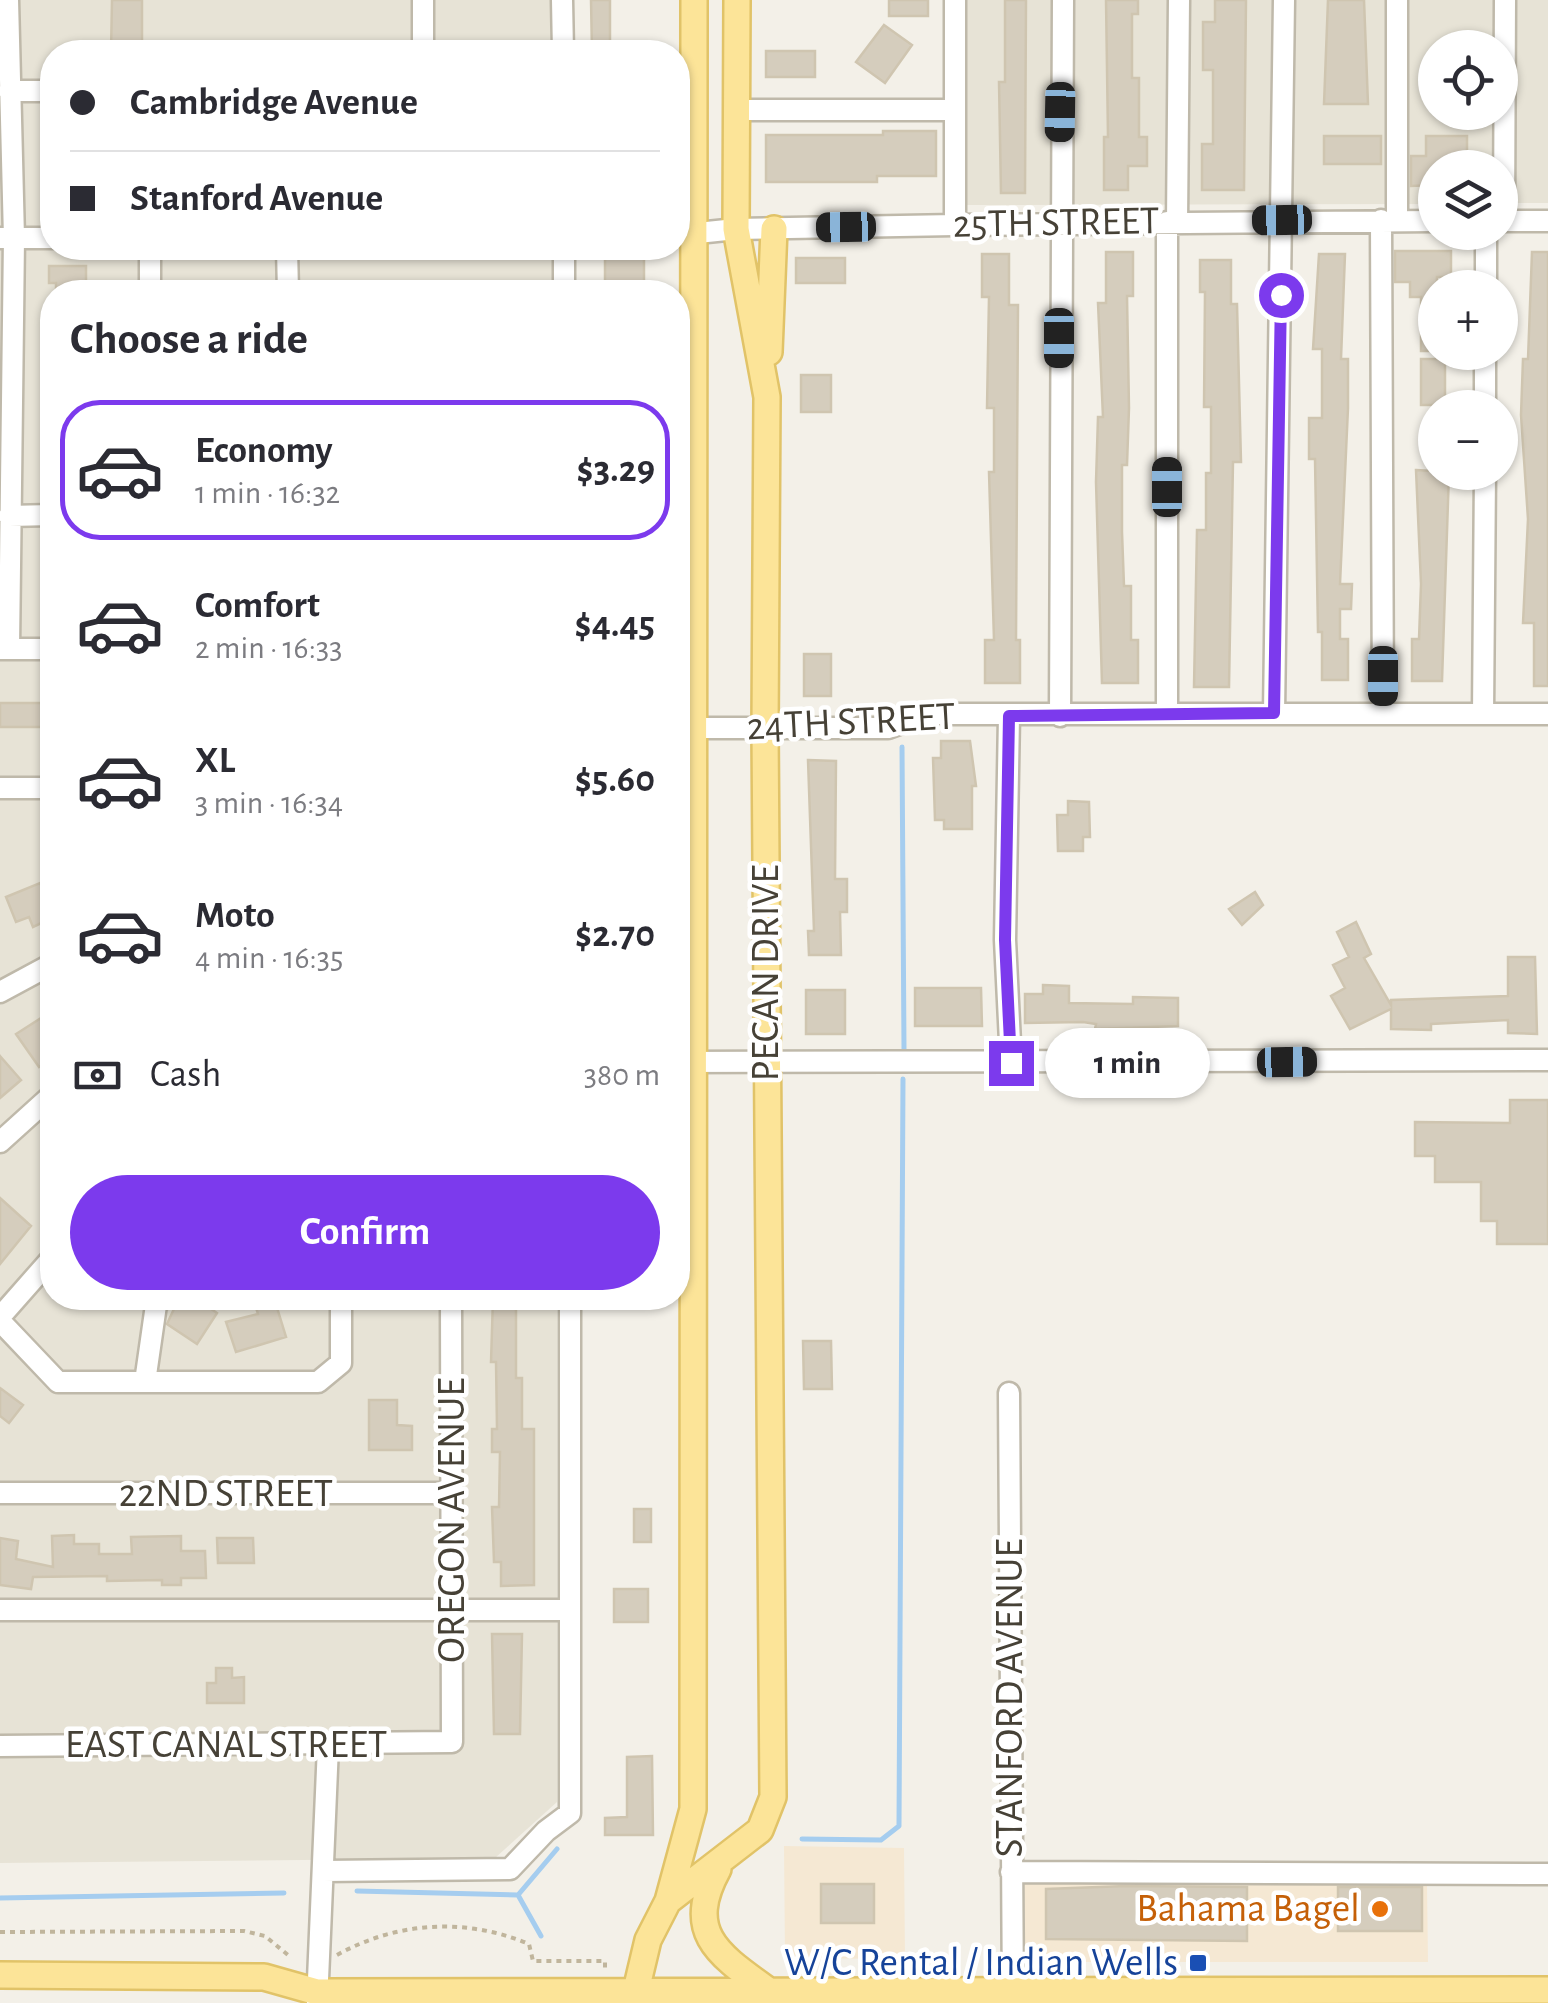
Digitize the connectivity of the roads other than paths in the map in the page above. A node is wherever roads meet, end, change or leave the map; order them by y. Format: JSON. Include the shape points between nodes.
{"nodes":[{"id":1,"x":8,"y":0,"type":"edge"},
{"id":2,"x":423,"y":0,"type":"edge"},
{"id":3,"x":562,"y":0,"type":"edge"},
{"id":4,"x":694,"y":0,"type":"edge"},
{"id":5,"x":736,"y":0,"type":"edge"},
{"id":6,"x":955,"y":0,"type":"edge"},
{"id":7,"x":1063,"y":0,"type":"edge"},
{"id":8,"x":1179,"y":0,"type":"edge"},
{"id":9,"x":1284,"y":0,"type":"edge"},
{"id":10,"x":1397,"y":0,"type":"edge"},
{"id":11,"x":1505,"y":0,"type":"edge"},
{"id":12,"x":423,"y":40,"type":"edge"},
{"id":13,"x":563,"y":40,"type":"edge"},
{"id":14,"x":9,"y":91,"type":"junction"},
{"id":15,"x":40,"y":91,"type":"edge"},
{"id":16,"x":736,"y":110,"type":"junction"},
{"id":17,"x":955,"y":110,"type":"junction"},
{"id":18,"x":690,"y":118,"type":"edge"},
{"id":19,"x":1499,"y":150,"type":"edge"},
{"id":20,"x":1282,"y":220,"type":"junction"},
{"id":21,"x":1389,"y":220,"type":"junction"},
{"id":22,"x":1418,"y":220,"type":"edge"},
{"id":23,"x":1548,"y":221,"type":"edge"},
{"id":24,"x":1172,"y":222,"type":"junction"},
{"id":25,"x":1518,"y":223,"type":"edge"},
{"id":26,"x":1058,"y":224,"type":"junction"},
{"id":27,"x":955,"y":225,"type":"junction"},
{"id":28,"x":736,"y":229,"type":"junction"},
{"id":29,"x":774,"y":229,"type":"junction"},
{"id":30,"x":690,"y":235,"type":"edge"},
{"id":31,"x":7,"y":238,"type":"edge"},
{"id":32,"x":40,"y":238,"type":"edge"},
{"id":33,"x":767,"y":396,"type":"junction"},
{"id":34,"x":690,"y":482,"type":"edge"},
{"id":35,"x":1484,"y":490,"type":"edge"},
{"id":36,"x":40,"y":515,"type":"edge"},
{"id":37,"x":9,"y":516,"type":"junction"},
{"id":38,"x":40,"y":648,"type":"edge"},
{"id":39,"x":4,"y":649,"type":"edge"},
{"id":40,"x":1274,"y":713,"type":"junction"},
{"id":41,"x":1167,"y":714,"type":"junction"},
{"id":42,"x":1383,"y":714,"type":"junction"},
{"id":43,"x":1483,"y":714,"type":"junction"},
{"id":44,"x":1548,"y":714,"type":"edge"},
{"id":45,"x":1009,"y":716,"type":"junction"},
{"id":46,"x":1060,"y":716,"type":"junction"},
{"id":47,"x":694,"y":728,"type":"junction"},
{"id":48,"x":765,"y":730,"type":"junction"},
{"id":49,"x":0,"y":788,"type":"edge"},
{"id":50,"x":40,"y":788,"type":"edge"},
{"id":51,"x":690,"y":862,"type":"edge"},
{"id":52,"x":40,"y":970,"type":"edge"},
{"id":53,"x":0,"y":992,"type":"edge"},
{"id":54,"x":1548,"y":1060,"type":"edge"},
{"id":55,"x":690,"y":1062,"type":"edge"},
{"id":56,"x":767,"y":1062,"type":"junction"},
{"id":57,"x":1011,"y":1063,"type":"junction"},
{"id":58,"x":40,"y":1106,"type":"edge"},
{"id":59,"x":0,"y":1142,"type":"edge"},
{"id":60,"x":40,"y":1272,"type":"edge"},
{"id":61,"x":155,"y":1310,"type":"edge"},
{"id":62,"x":341,"y":1310,"type":"edge"},
{"id":63,"x":451,"y":1310,"type":"edge"},
{"id":64,"x":570,"y":1310,"type":"edge"},
{"id":65,"x":687,"y":1310,"type":"edge"},
{"id":66,"x":0,"y":1319,"type":"edge"},
{"id":67,"x":145,"y":1382,"type":"junction"},
{"id":68,"x":1008,"y":1392,"type":"dead end"},
{"id":69,"x":0,"y":1493,"type":"edge"},
{"id":70,"x":453,"y":1493,"type":"junction"},
{"id":71,"x":453,"y":1609,"type":"junction"},
{"id":72,"x":0,"y":1610,"type":"edge"},
{"id":73,"x":570,"y":1610,"type":"junction"},
{"id":74,"x":452,"y":1742,"type":"joint"},
{"id":75,"x":0,"y":1746,"type":"edge"},
{"id":76,"x":328,"y":1746,"type":"junction"},
{"id":77,"x":722,"y":1860,"type":"junction"},
{"id":78,"x":324,"y":1871,"type":"junction"},
{"id":79,"x":1011,"y":1872,"type":"junction"},
{"id":80,"x":1548,"y":1874,"type":"edge"},
{"id":81,"x":668,"y":1901,"type":"junction"},
{"id":82,"x":0,"y":1975,"type":"edge"},
{"id":83,"x":1548,"y":1990,"type":"edge"},
{"id":84,"x":513,"y":1992,"type":"junction"},
{"id":85,"x":769,"y":1992,"type":"junction"},
{"id":86,"x":634,"y":1997,"type":"edge"},
{"id":87,"x":798,"y":1997,"type":"edge"},
{"id":88,"x":903,"y":1997,"type":"edge"},
{"id":89,"x":1013,"y":1997,"type":"edge"},
{"id":90,"x":317,"y":1998,"type":"edge"},
{"id":91,"x":282,"y":2003,"type":"edge"},
{"id":92,"x":540,"y":2003,"type":"edge"}],
"edges":[{"from":1,"to":14,"type":"street"},
{"from":2,"to":12,"type":"street"},
{"from":3,"to":13,"type":"street"},
{"from":4,"to":18,"type":"main road","name":"PECAN DRIVE"},
{"from":5,"to":16,"type":"main road","name":"PECAN DRIVE"},
{"from":6,"to":17,"type":"street"},
{"from":7,"to":26,"type":"street"},
{"from":8,"to":24,"type":"street"},
{"from":9,"to":20,"type":"street"},
{"from":10,"to":21,"type":"street"},
{"from":11,"to":19,"type":"street"},
{"from":14,"to":15,"type":"street"},
{"from":14,"to":31,"type":"street"},
{"from":16,"to":17,"type":"street"},
{"from":16,"to":28,"type":"main road","name":"PECAN DRIVE"},
{"from":17,"to":27,"type":"street"},
{"from":20,"to":21,"type":"street","name":"25TH STREET"},
{"from":20,"to":24,"type":"street","name":"25TH STREET"},
{"from":20,"to":40,"type":"street"},
{"from":21,"to":22,"type":"street","name":"25TH STREET"},
{"from":21,"to":42,"type":"street"},
{"from":23,"to":25,"type":"street"},
{"from":24,"to":26,"type":"street","name":"25TH STREET"},
{"from":24,"to":41,"type":"street"},
{"from":26,"to":27,"type":"street","name":"25TH STREET"},
{"from":26,"to":46,"type":"street"},
{"from":27,"to":29,"type":"street","name":"25TH STREET"},
{"from":28,"to":29,"type":"street","name":"25TH STREET"},
{"from":28,"to":30,"type":"street","name":"25TH STREET"},
{"from":28,"to":33,"type":"main road","name":"PECAN DRIVE"},
{"from":29,"to":33,"type":"main road"},
{"from":31,"to":32,"type":"street"},
{"from":31,"to":37,"type":"street"},
{"from":33,"to":48,"type":"main road","name":"PECAN DRIVE"},
{"from":34,"to":47,"type":"main road","name":"PECAN DRIVE"},
{"from":35,"to":43,"type":"street"},
{"from":36,"to":37,"type":"street"},
{"from":37,"to":39,"type":"street"},
{"from":38,"to":39,"type":"street"},
{"from":40,"to":41,"type":"street","name":"24TH STREET"},
{"from":40,"to":42,"type":"street","name":"24TH STREET"},
{"from":41,"to":46,"type":"street","name":"24TH STREET"},
{"from":42,"to":43,"type":"street","name":"24TH STREET"},
{"from":43,"to":44,"type":"street","name":"24TH STREET"},
{"from":45,"to":46,"type":"street","name":"24TH STREET"},
{"from":45,"to":48,"type":"street","name":"24TH STREET","via":[[926,714],[888,728]]},
{"from":45,"to":57,"type":"street","via":[[1005,940]]},
{"from":47,"to":48,"type":"street","name":"24TH STREET"},
{"from":47,"to":51,"type":"main road","name":"PECAN DRIVE"},
{"from":48,"to":56,"type":"main road","name":"PECAN DRIVE"},
{"from":49,"to":50,"type":"street"},
{"from":52,"to":53,"type":"street"},
{"from":54,"to":57,"type":"street"},
{"from":55,"to":56,"type":"street"},
{"from":56,"to":57,"type":"street"},
{"from":56,"to":77,"type":"main road","name":"PECAN DRIVE","via":[[773,1796],[760,1830]]},
{"from":58,"to":59,"type":"street"},
{"from":60,"to":66,"type":"street"},
{"from":61,"to":67,"type":"street"},
{"from":62,"to":67,"type":"street","via":[[341,1363],[318,1382]]},
{"from":63,"to":70,"type":"street","name":"OREGON AVENUE"},
{"from":64,"to":73,"type":"street"},
{"from":65,"to":81,"type":"main road","name":"PECAN DRIVE","via":[[693,1809]]},
{"from":66,"to":67,"type":"street","via":[[58,1382]]},
{"from":68,"to":79,"type":"street","name":"STANFORD AVENUE"},
{"from":69,"to":70,"type":"street","name":"22ND STREET"},
{"from":70,"to":71,"type":"street","name":"OREGON AVENUE"},
{"from":71,"to":72,"type":"street"},
{"from":71,"to":73,"type":"street"},
{"from":71,"to":74,"type":"street","name":"OREGON AVENUE"},
{"from":73,"to":78,"type":"street","via":[[570,1813],[510,1869]]},
{"from":74,"to":76,"type":"street","name":"EAST CANAL STREET"},
{"from":75,"to":76,"type":"street","name":"EAST CANAL STREET"},
{"from":76,"to":78,"type":"street"},
{"from":77,"to":81,"type":"main road","name":"PECAN DRIVE"},
{"from":77,"to":85,"type":"main road","via":[[703,1896],[701,1920],[721,1956]]},
{"from":78,"to":90,"type":"street"},
{"from":79,"to":80,"type":"street"},
{"from":79,"to":89,"type":"street","name":"STANFORD AVENUE"},
{"from":81,"to":86,"type":"main road","name":"PECAN DRIVE","via":[[648,1940]]},
{"from":82,"to":90,"type":"main road","via":[[264,1977]]},
{"from":83,"to":89,"type":"main road"},
{"from":84,"to":86,"type":"main road"},
{"from":84,"to":90,"type":"main road"},
{"from":84,"to":92,"type":"main road"},
{"from":85,"to":86,"type":"main road"},
{"from":85,"to":87,"type":"main road"},
{"from":87,"to":88,"type":"main road"},
{"from":88,"to":89,"type":"main road"},
{"from":90,"to":91,"type":"main road"}]}
